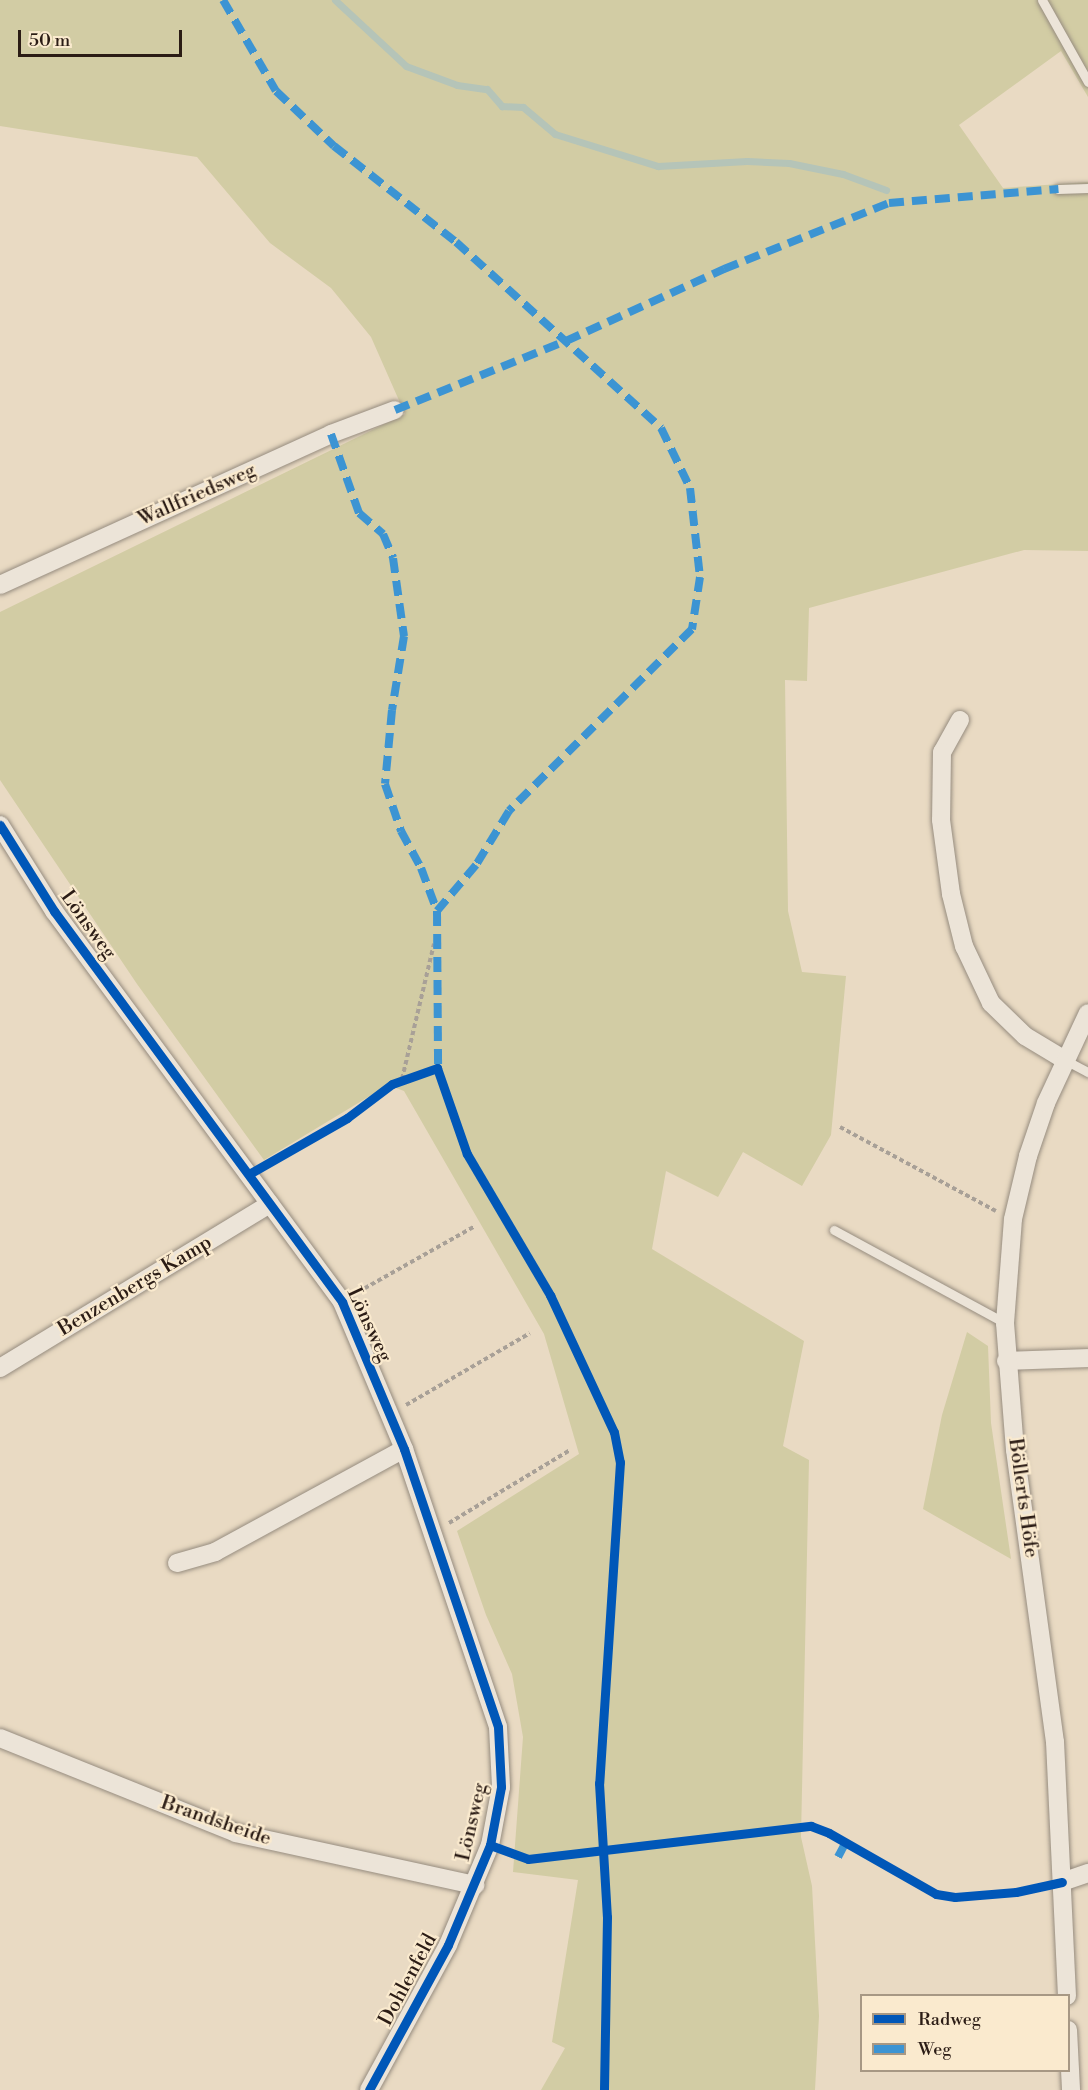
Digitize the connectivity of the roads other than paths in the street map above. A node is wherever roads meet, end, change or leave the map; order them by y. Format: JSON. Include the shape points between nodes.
{"nodes":[{"id":1,"x":1042,"y":0,"type":"edge"},
{"id":2,"x":1088,"y":82,"type":"edge"},
{"id":3,"x":1088,"y":188,"type":"edge"},
{"id":4,"x":1058,"y":189,"type":"dead end"},
{"id":5,"x":395,"y":410,"type":"dead end"},
{"id":6,"x":0,"y":585,"type":"edge"},
{"id":7,"x":960,"y":720,"type":"dead end"},
{"id":8,"x":0,"y":825,"type":"edge"},
{"id":9,"x":1088,"y":1013,"type":"edge"},
{"id":10,"x":1065,"y":1060,"type":"junction"},
{"id":11,"x":1088,"y":1072,"type":"edge"},
{"id":12,"x":270,"y":1203,"type":"junction"},
{"id":13,"x":834,"y":1230,"type":"dead end"},
{"id":14,"x":1005,"y":1323,"type":"junction"},
{"id":15,"x":1088,"y":1358,"type":"edge"},
{"id":16,"x":1006,"y":1361,"type":"junction"},
{"id":17,"x":0,"y":1368,"type":"edge"},
{"id":18,"x":404,"y":1449,"type":"junction"},
{"id":19,"x":177,"y":1563,"type":"dead end"},
{"id":20,"x":0,"y":1738,"type":"edge"},
{"id":21,"x":1088,"y":1874,"type":"edge"},
{"id":22,"x":1062,"y":1882,"type":"junction"},
{"id":23,"x":475,"y":1885,"type":"junction"},
{"id":24,"x":1067,"y":1994,"type":"edge"},
{"id":25,"x":1070,"y":2070,"type":"edge"},
{"id":26,"x":369,"y":2090,"type":"edge"},
{"id":27,"x":1071,"y":2090,"type":"edge"}],
"edges":[{"from":1,"to":2,"type":"lane"},
{"from":3,"to":4,"type":"lane"},
{"from":5,"to":6,"type":"street","name":"Wallfriedsweg","via":[[332,434]]},
{"from":7,"to":10,"type":"street","via":[[942,752],[941,820],[951,894],[964,946],[991,1003],[1025,1036]]},
{"from":8,"to":12,"type":"street","name":"Lönsweg","via":[[54,911]]},
{"from":9,"to":10,"type":"street","name":"Böllerts Höfe"},
{"from":10,"to":11,"type":"lane"},
{"from":10,"to":14,"type":"street","name":"Böllerts Höfe","via":[[1028,1156],[1013,1219]]},
{"from":12,"to":17,"type":"street","name":"Benzenbergs Kamp"},
{"from":12,"to":18,"type":"street","name":"Lönsweg","via":[[342,1302]]},
{"from":13,"to":14,"type":"lane"},
{"from":14,"to":16,"type":"street","name":"Böllerts Höfe"},
{"from":15,"to":16,"type":"street"},
{"from":16,"to":22,"type":"street","name":"Böllerts Höfe","via":[[1055,1742]]},
{"from":18,"to":19,"type":"street","via":[[214,1552]]},
{"from":18,"to":23,"type":"street","name":"Lönsweg","via":[[498,1727],[501,1787],[490,1845]]},
{"from":20,"to":23,"type":"street","name":"Brandsheide","via":[[236,1833]]},
{"from":21,"to":22,"type":"street"},
{"from":22,"to":24,"type":"street","name":"Böllerts Höfe"},
{"from":23,"to":26,"type":"street","name":"Dohlenfeld","via":[[448,1945]]},
{"from":25,"to":27,"type":"street"}]}
